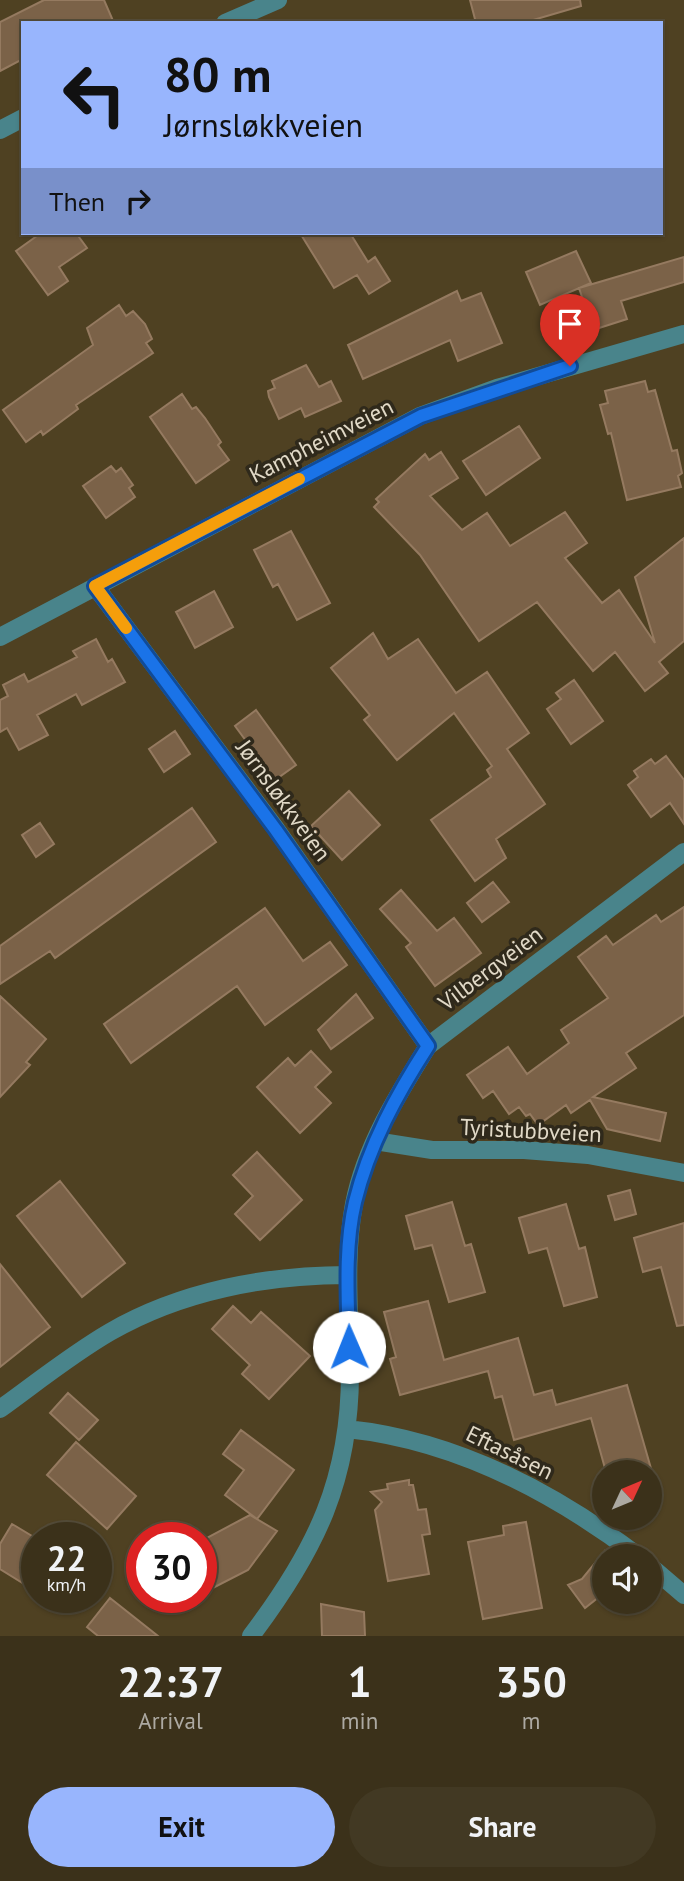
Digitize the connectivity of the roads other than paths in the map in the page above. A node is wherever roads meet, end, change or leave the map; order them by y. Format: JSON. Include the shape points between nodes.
{"nodes":[{"id":1,"x":278,"y":0,"type":"edge"},
{"id":2,"x":247,"y":6,"type":"edge"},
{"id":3,"x":228,"y":21,"type":"edge"},
{"id":4,"x":21,"y":119,"type":"edge"},
{"id":5,"x":0,"y":130,"type":"edge"},
{"id":6,"x":684,"y":334,"type":"edge"},
{"id":7,"x":95,"y":586,"type":"junction"},
{"id":8,"x":0,"y":637,"type":"edge"},
{"id":9,"x":684,"y":852,"type":"edge"},
{"id":10,"x":428,"y":1046,"type":"junction"},
{"id":11,"x":375,"y":1141,"type":"junction"},
{"id":12,"x":684,"y":1173,"type":"edge"},
{"id":13,"x":348,"y":1275,"type":"junction"},
{"id":14,"x":0,"y":1409,"type":"edge"},
{"id":15,"x":347,"y":1429,"type":"junction"},
{"id":16,"x":620,"y":1544,"type":"edge"},
{"id":17,"x":662,"y":1576,"type":"edge"},
{"id":18,"x":684,"y":1595,"type":"edge"},
{"id":19,"x":251,"y":1636,"type":"edge"}],
"edges":[{"from":1,"to":2,"type":"street"},
{"from":2,"to":3,"type":"street"},
{"from":4,"to":5,"type":"street"},
{"from":6,"to":7,"type":"street","name":"Kampheimveien","via":[[497,388],[421,416]]},
{"from":7,"to":8,"type":"street","name":"Kampheimveien"},
{"from":7,"to":10,"type":"street","name":"Jørnsløkkveien","via":[[276,830]]},
{"from":9,"to":10,"type":"street","name":"Vilbergveien"},
{"from":10,"to":11,"type":"street","name":"Vilbergveien"},
{"from":11,"to":12,"type":"street","name":"Tyristubbveien","via":[[432,1150],[588,1155]]},
{"from":11,"to":13,"type":"street","name":"Vilbergveien","via":[[354,1203]]},
{"from":13,"to":14,"type":"street","via":[[293,1277],[178,1300],[108,1333]]},
{"from":13,"to":15,"type":"street","name":"Vilbergveien"},
{"from":15,"to":16,"type":"street","name":"Eftasåsen","via":[[388,1433],[459,1454],[563,1505]]},
{"from":15,"to":19,"type":"street","name":"Vilbergveien","via":[[324,1517],[286,1590]]},
{"from":17,"to":18,"type":"street"}]}
